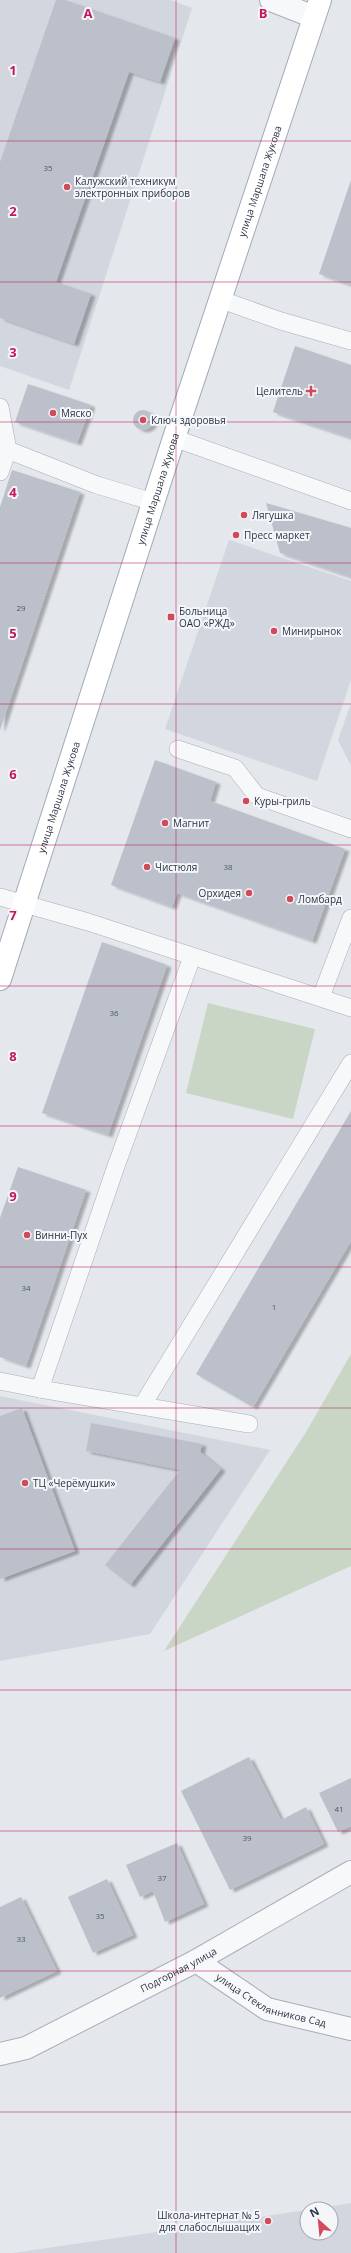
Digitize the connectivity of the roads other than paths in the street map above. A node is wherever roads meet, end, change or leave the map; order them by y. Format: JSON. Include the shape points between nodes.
{"nodes":[{"id":1,"x":271,"y":0,"type":"edge"},
{"id":2,"x":317,"y":9,"type":"edge"},
{"id":3,"x":219,"y":298,"type":"junction"},
{"id":4,"x":351,"y":341,"type":"edge"},
{"id":5,"x":0,"y":407,"type":"edge"},
{"id":6,"x":174,"y":438,"type":"junction"},
{"id":7,"x":8,"y":450,"type":"junction"},
{"id":8,"x":0,"y":472,"type":"edge"},
{"id":9,"x":351,"y":501,"type":"edge"},
{"id":10,"x":153,"y":502,"type":"junction"},
{"id":11,"x":178,"y":749,"type":"dead end"},
{"id":12,"x":351,"y":829,"type":"edge"},
{"id":13,"x":0,"y":897,"type":"edge"},
{"id":14,"x":25,"y":903,"type":"junction"},
{"id":15,"x":351,"y":918,"type":"edge"},
{"id":16,"x":192,"y":957,"type":"junction"},
{"id":17,"x":0,"y":979,"type":"edge"},
{"id":18,"x":321,"y":997,"type":"junction"},
{"id":19,"x":351,"y":1008,"type":"edge"},
{"id":20,"x":351,"y":1062,"type":"edge"},
{"id":21,"x":0,"y":1380,"type":"edge"},
{"id":22,"x":40,"y":1389,"type":"junction"},
{"id":23,"x":142,"y":1406,"type":"junction"},
{"id":24,"x":249,"y":1424,"type":"dead end"},
{"id":25,"x":351,"y":1872,"type":"edge"},
{"id":26,"x":196,"y":1961,"type":"junction"},
{"id":27,"x":351,"y":2029,"type":"edge"},
{"id":28,"x":0,"y":2054,"type":"edge"}],
"edges":[{"from":1,"to":2,"type":"street"},
{"from":2,"to":3,"type":"main road","name":"улица Маршала Жукова"},
{"from":3,"to":4,"type":"lane","via":[[281,321]]},
{"from":3,"to":6,"type":"main road","name":"улица Маршала Жукова"},
{"from":5,"to":7,"type":"lane"},
{"from":6,"to":9,"type":"lane"},
{"from":6,"to":10,"type":"main road","name":"улица Маршала Жукова"},
{"from":7,"to":8,"type":"lane"},
{"from":7,"to":10,"type":"lane","via":[[97,485]]},
{"from":10,"to":14,"type":"main road","name":"улица Маршала Жукова"},
{"from":11,"to":12,"type":"lane","via":[[235,768],[257,796]]},
{"from":13,"to":14,"type":"lane"},
{"from":14,"to":16,"type":"lane"},
{"from":14,"to":17,"type":"main road","name":"улица Маршала Жукова"},
{"from":15,"to":18,"type":"lane"},
{"from":16,"to":18,"type":"lane"},
{"from":16,"to":22,"type":"lane","via":[[115,1169]]},
{"from":18,"to":19,"type":"lane"},
{"from":20,"to":23,"type":"lane"},
{"from":21,"to":22,"type":"lane"},
{"from":22,"to":23,"type":"lane"},
{"from":23,"to":24,"type":"lane"},
{"from":25,"to":26,"type":"street","name":"Подгорная улица"},
{"from":26,"to":27,"type":"street","name":"улица Стеклянников Сад","via":[[267,2009]]},
{"from":26,"to":28,"type":"street","name":"Подгорная улица","via":[[26,2048]]}]}
